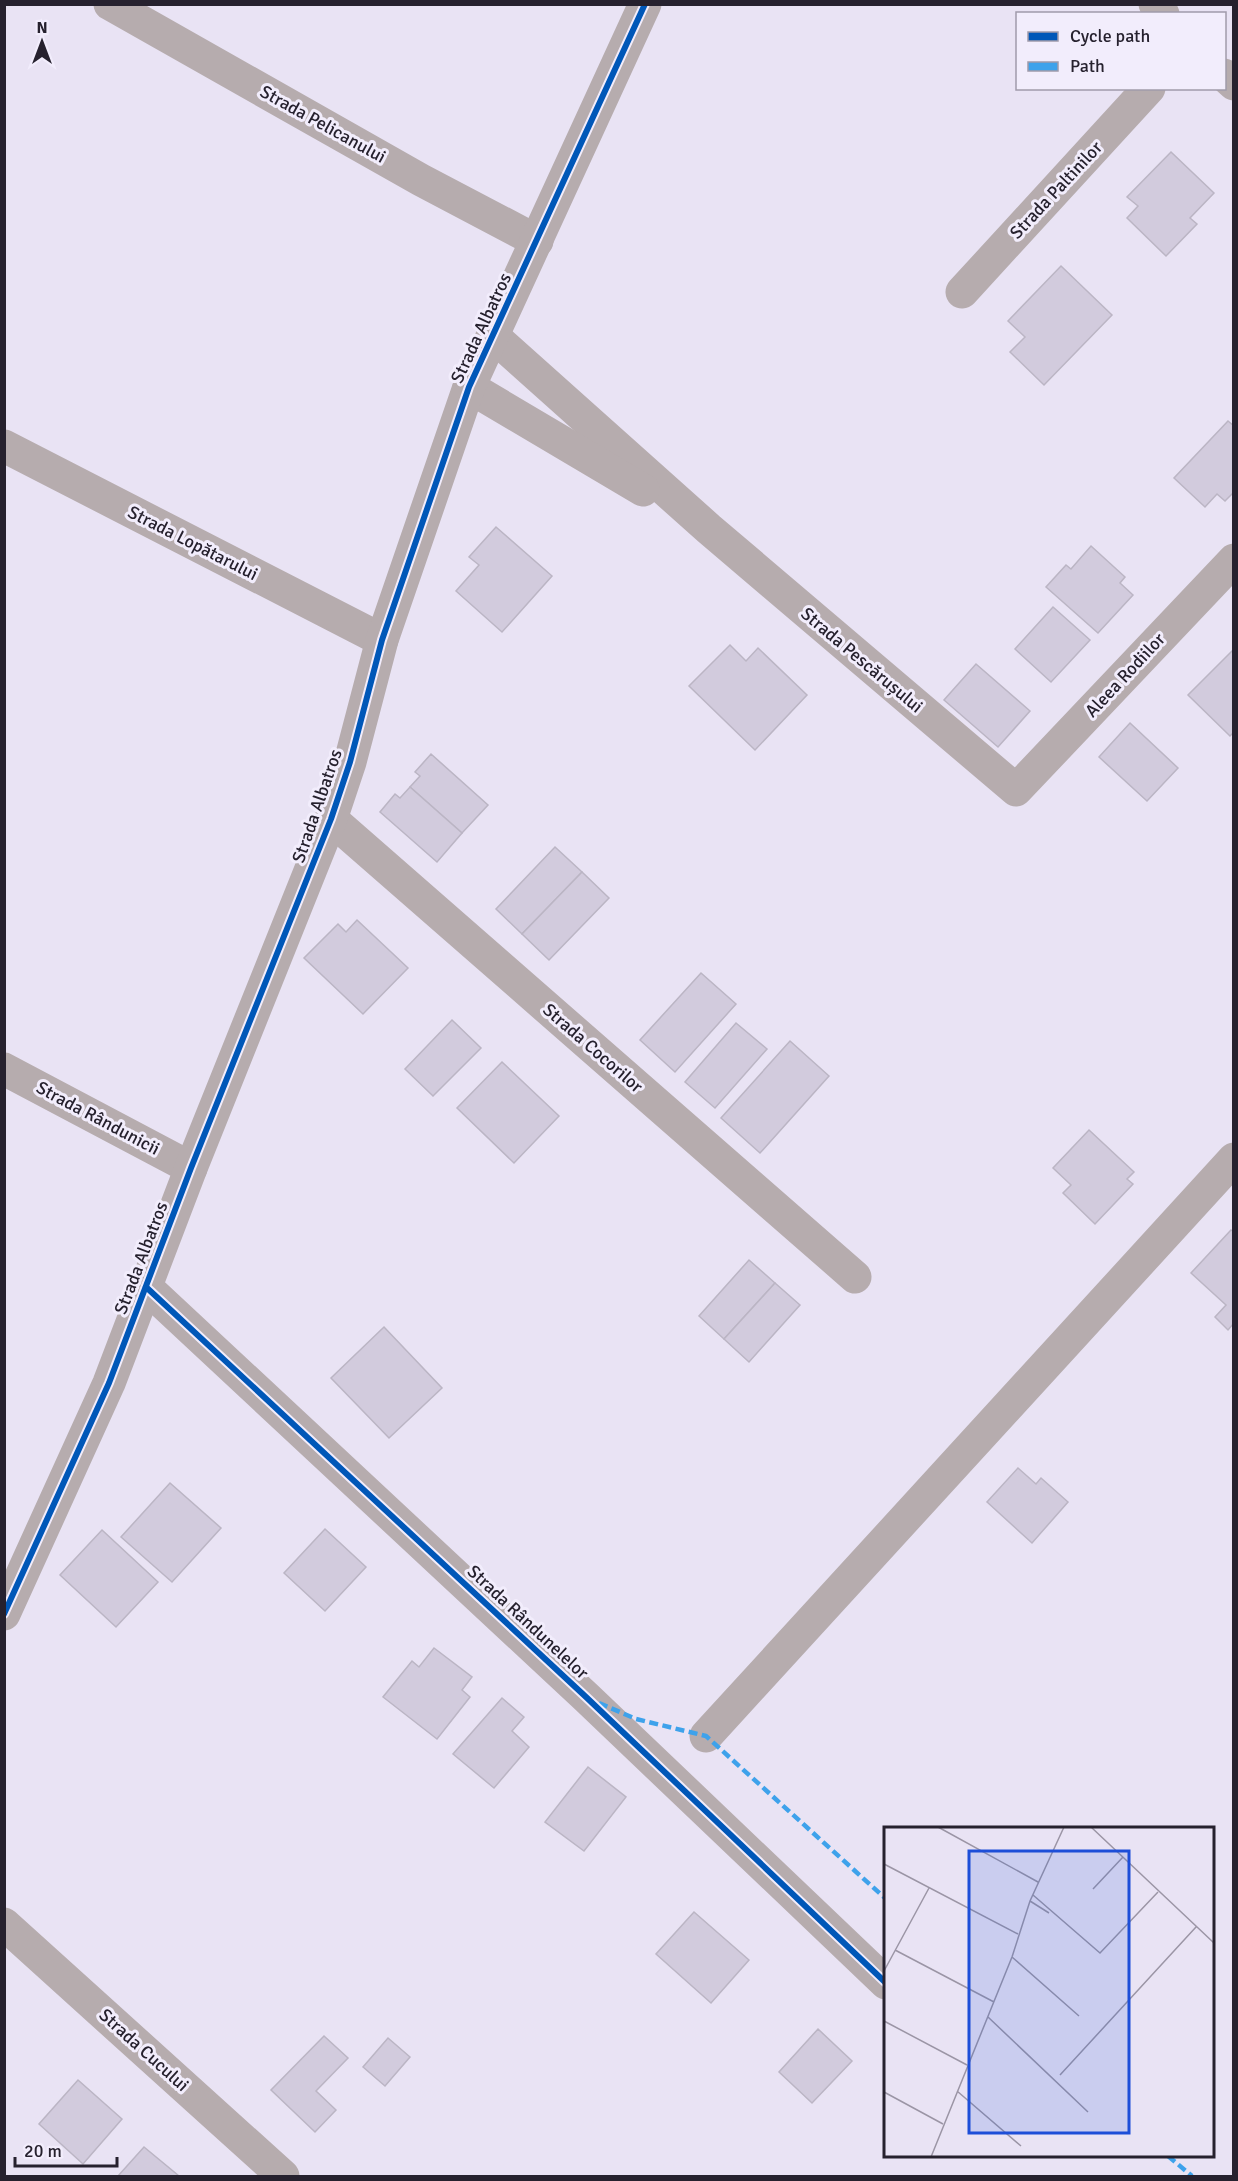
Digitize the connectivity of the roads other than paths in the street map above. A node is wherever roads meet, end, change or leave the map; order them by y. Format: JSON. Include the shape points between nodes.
{"nodes":[{"id":1,"x":110,"y":4,"type":"edge"},
{"id":2,"x":645,"y":4,"type":"edge"},
{"id":3,"x":1147,"y":90,"type":"edge"},
{"id":4,"x":537,"y":241,"type":"junction"},
{"id":5,"x":962,"y":292,"type":"dead end"},
{"id":6,"x":493,"y":336,"type":"junction"},
{"id":7,"x":469,"y":387,"type":"junction"},
{"id":8,"x":4,"y":446,"type":"edge"},
{"id":9,"x":708,"y":529,"type":"junction"},
{"id":10,"x":1233,"y":560,"type":"edge"},
{"id":11,"x":382,"y":640,"type":"junction"},
{"id":12,"x":1016,"y":790,"type":"joint"},
{"id":13,"x":331,"y":819,"type":"junction"},
{"id":14,"x":4,"y":1069,"type":"edge"},
{"id":15,"x":1233,"y":1159,"type":"edge"},
{"id":16,"x":191,"y":1168,"type":"junction"},
{"id":17,"x":855,"y":1277,"type":"dead end"},
{"id":18,"x":146,"y":1287,"type":"junction"},
{"id":19,"x":4,"y":1614,"type":"edge"},
{"id":20,"x":706,"y":1736,"type":"dead end"},
{"id":21,"x":4,"y":1924,"type":"edge"},
{"id":22,"x":884,"y":1982,"type":"edge"},
{"id":23,"x":283,"y":2176,"type":"edge"}],
"edges":[{"from":1,"to":4,"type":"street","name":"Strada Pelicanului"},
{"from":2,"to":4,"type":"street","name":"Strada Albatros"},
{"from":3,"to":5,"type":"street","name":"Strada Paltinilor"},
{"from":4,"to":6,"type":"street","name":"Strada Albatros"},
{"from":6,"to":7,"type":"street","name":"Strada Albatros"},
{"from":6,"to":9,"type":"street","name":"Strada Pescărușului"},
{"from":7,"to":9,"type":"street","name":"Strada Pescărușului"},
{"from":7,"to":11,"type":"street","name":"Strada Albatros"},
{"from":8,"to":11,"type":"street","name":"Strada Lopătarului"},
{"from":9,"to":12,"type":"street","name":"Strada Pescărușului"},
{"from":10,"to":12,"type":"street","name":"Aleea Rodiilor"},
{"from":11,"to":13,"type":"street","name":"Strada Albatros"},
{"from":13,"to":16,"type":"street","name":"Strada Albatros"},
{"from":13,"to":17,"type":"street","name":"Strada Cocorilor"},
{"from":14,"to":16,"type":"street","name":"Strada Rândunicii"},
{"from":15,"to":20,"type":"street"},
{"from":16,"to":18,"type":"street","name":"Strada Albatros"},
{"from":18,"to":19,"type":"street","name":"Strada Albatros","via":[[109,1383]]},
{"from":18,"to":22,"type":"street","name":"Strada Rândunelelor","via":[[586,1697]]},
{"from":21,"to":23,"type":"street","name":"Strada Cucului"}]}
